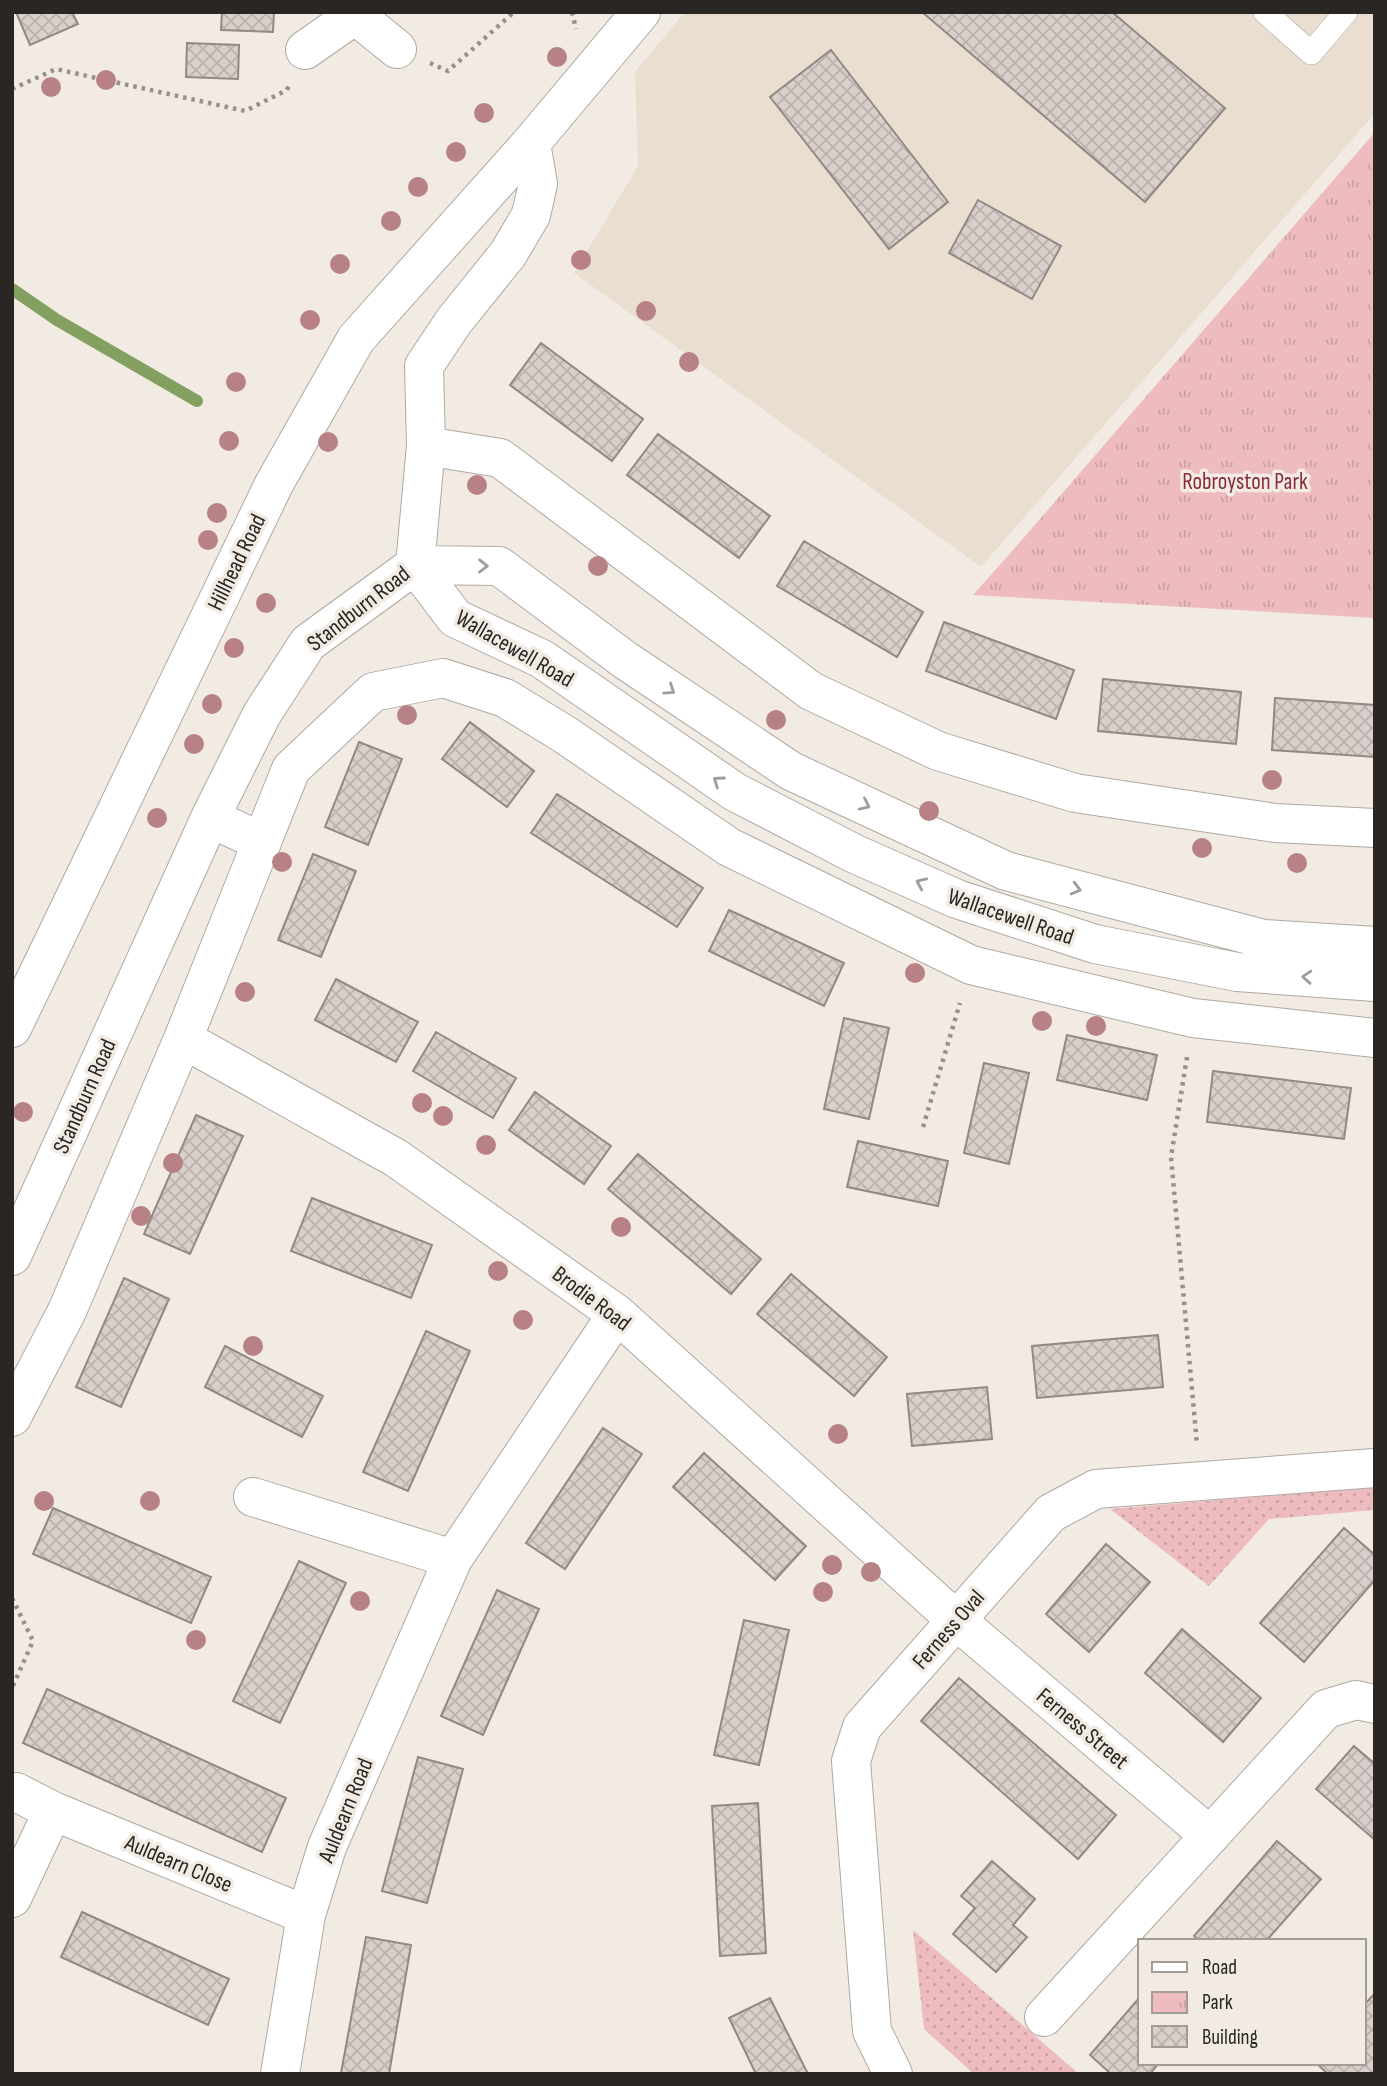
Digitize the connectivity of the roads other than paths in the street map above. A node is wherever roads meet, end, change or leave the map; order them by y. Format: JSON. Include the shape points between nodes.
{"nodes":[{"id":1,"x":641,"y":12,"type":"edge"},
{"id":2,"x":1265,"y":12,"type":"edge"},
{"id":3,"x":1346,"y":12,"type":"edge"},
{"id":4,"x":355,"y":14,"type":"edge"},
{"id":5,"x":397,"y":49,"type":"road end"},
{"id":6,"x":305,"y":50,"type":"road end"},
{"id":7,"x":531,"y":143,"type":"junction"},
{"id":8,"x":426,"y":446,"type":"junction"},
{"id":9,"x":415,"y":565,"type":"junction"},
{"id":10,"x":210,"y":818,"type":"junction"},
{"id":11,"x":1375,"y":828,"type":"edge"},
{"id":12,"x":262,"y":842,"type":"junction"},
{"id":13,"x":1375,"y":946,"type":"edge"},
{"id":14,"x":1375,"y":982,"type":"edge"},
{"id":15,"x":12,"y":1028,"type":"edge"},
{"id":16,"x":1375,"y":1038,"type":"edge"},
{"id":17,"x":183,"y":1039,"type":"junction"},
{"id":18,"x":12,"y":1256,"type":"edge"},
{"id":19,"x":617,"y":1314,"type":"junction"},
{"id":20,"x":12,"y":1417,"type":"edge"},
{"id":21,"x":1375,"y":1468,"type":"edge"},
{"id":22,"x":253,"y":1497,"type":"dead end"},
{"id":23,"x":453,"y":1559,"type":"junction"},
{"id":24,"x":956,"y":1620,"type":"junction"},
{"id":25,"x":1375,"y":1704,"type":"edge"},
{"id":26,"x":16,"y":1792,"type":"dead end"},
{"id":27,"x":53,"y":1811,"type":"junction"},
{"id":28,"x":1210,"y":1836,"type":"junction"},
{"id":29,"x":12,"y":1898,"type":"edge"},
{"id":30,"x":306,"y":1915,"type":"junction"},
{"id":31,"x":1044,"y":2017,"type":"dead end"},
{"id":32,"x":280,"y":2074,"type":"edge"},
{"id":33,"x":893,"y":2074,"type":"edge"}],
"edges":[{"from":1,"to":7,"type":"street"},
{"from":2,"to":3,"type":"lane","via":[[1311,53]]},
{"from":4,"to":5,"type":"street"},
{"from":4,"to":6,"type":"street"},
{"from":7,"to":8,"type":"street","name":"Standburn Road","via":[[538,184],[531,215],[508,254],[424,366]]},
{"from":7,"to":15,"type":"street","name":"Hillhead Road","via":[[356,339],[274,484]]},
{"from":8,"to":9,"type":"street","name":"Standburn Road"},
{"from":8,"to":11,"type":"street","via":[[500,458],[811,691],[938,751],[1074,793],[1275,823]]},
{"from":9,"to":10,"type":"street","name":"Standburn Road","via":[[308,643],[262,714]]},
{"from":9,"to":13,"type":"street","name":"Wallacewell Road","one_way":true,"via":[[499,566],[625,660],[791,771],[1006,871],[1264,939]]},
{"from":14,"to":9,"type":"street","name":"Wallacewell Road","one_way":true,"via":[[1237,972],[1108,947],[957,899],[855,854],[734,792],[542,659],[455,618]]},
{"from":10,"to":12,"type":"street"},
{"from":10,"to":18,"type":"street","name":"Standburn Road"},
{"from":12,"to":16,"type":"street","via":[[291,769],[373,692],[443,678],[517,705],[729,846],[971,965],[1193,1018]]},
{"from":12,"to":17,"type":"street"},
{"from":17,"to":19,"type":"street","name":"Brodie Road","via":[[397,1158]]},
{"from":17,"to":20,"type":"street","via":[[67,1311]]},
{"from":19,"to":23,"type":"street","name":"Auldearn Road"},
{"from":19,"to":24,"type":"street","name":"Brodie Road"},
{"from":21,"to":24,"type":"street","name":"Ferness Oval","via":[[1096,1489],[1051,1513]]},
{"from":22,"to":23,"type":"street"},
{"from":23,"to":30,"type":"street","name":"Auldearn Road","via":[[327,1847]]},
{"from":24,"to":28,"type":"street","name":"Ferness Street"},
{"from":24,"to":33,"type":"street","name":"Ferness Oval","via":[[862,1727],[851,1761],[872,2031]]},
{"from":25,"to":28,"type":"street","via":[[1356,1700],[1325,1709]]},
{"from":26,"to":27,"type":"street","name":"Auldearn Close"},
{"from":27,"to":29,"type":"street"},
{"from":27,"to":30,"type":"street","name":"Auldearn Close"},
{"from":28,"to":31,"type":"street"},
{"from":30,"to":32,"type":"street","name":"Auldearn Road"}]}
